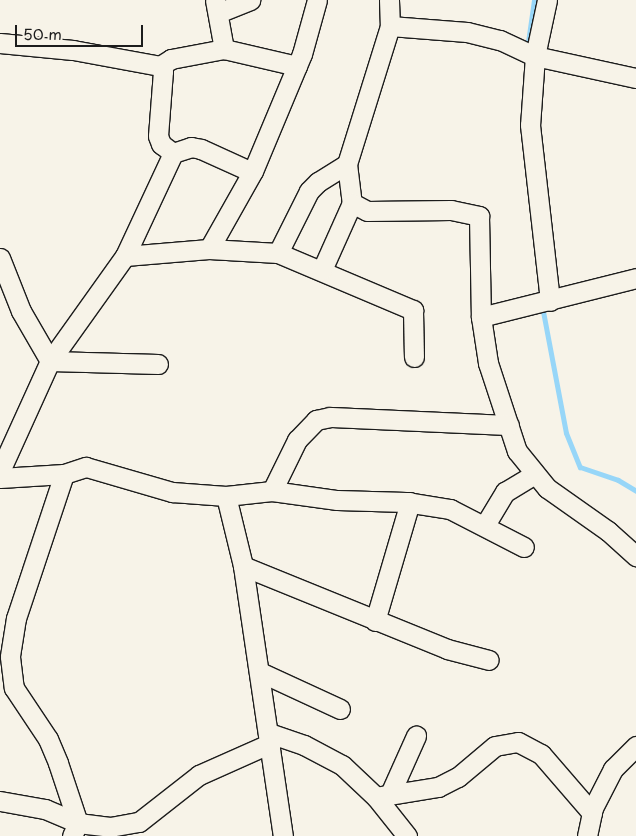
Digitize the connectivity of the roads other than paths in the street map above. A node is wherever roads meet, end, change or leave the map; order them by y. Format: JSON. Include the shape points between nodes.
{"nodes":[{"id":1,"x":250,"y":0,"type":"edge"},
{"id":2,"x":317,"y":0,"type":"edge"},
{"id":3,"x":389,"y":0,"type":"edge"},
{"id":4,"x":547,"y":0,"type":"edge"},
{"id":5,"x":216,"y":6,"type":"edge"},
{"id":6,"x":390,"y":26,"type":"junction"},
{"id":7,"x":0,"y":43,"type":"edge"},
{"id":8,"x":224,"y":49,"type":"junction"},
{"id":9,"x":529,"y":54,"type":"junction"},
{"id":10,"x":160,"y":66,"type":"junction"},
{"id":11,"x":297,"y":66,"type":"junction"},
{"id":12,"x":636,"y":78,"type":"edge"},
{"id":13,"x":173,"y":153,"type":"junction"},
{"id":14,"x":347,"y":164,"type":"junction"},
{"id":15,"x":252,"y":172,"type":"junction"},
{"id":16,"x":352,"y":203,"type":"junction"},
{"id":17,"x":208,"y":250,"type":"junction"},
{"id":18,"x":278,"y":252,"type":"junction"},
{"id":19,"x":125,"y":256,"type":"junction"},
{"id":20,"x":0,"y":258,"type":"edge"},
{"id":21,"x":322,"y":270,"type":"junction"},
{"id":22,"x":636,"y":278,"type":"edge"},
{"id":23,"x":544,"y":302,"type":"junction"},
{"id":24,"x":481,"y":317,"type":"junction"},
{"id":25,"x":414,"y":357,"type":"dead end"},
{"id":26,"x":50,"y":361,"type":"junction"},
{"id":27,"x":158,"y":364,"type":"dead end"},
{"id":28,"x":509,"y":425,"type":"junction"},
{"id":29,"x":0,"y":471,"type":"edge"},
{"id":30,"x":64,"y":474,"type":"junction"},
{"id":31,"x":535,"y":474,"type":"junction"},
{"id":32,"x":0,"y":478,"type":"edge"},
{"id":33,"x":272,"y":491,"type":"junction"},
{"id":34,"x":226,"y":496,"type":"junction"},
{"id":35,"x":410,"y":502,"type":"junction"},
{"id":36,"x":486,"y":525,"type":"junction"},
{"id":37,"x":524,"y":547,"type":"dead end"},
{"id":38,"x":636,"y":556,"type":"edge"},
{"id":39,"x":243,"y":566,"type":"junction"},
{"id":40,"x":374,"y":621,"type":"junction"},
{"id":41,"x":488,"y":660,"type":"dead end"},
{"id":42,"x":260,"y":672,"type":"junction"},
{"id":43,"x":340,"y":709,"type":"dead end"},
{"id":44,"x":416,"y":736,"type":"dead end"},
{"id":45,"x":270,"y":738,"type":"junction"},
{"id":46,"x":636,"y":746,"type":"edge"},
{"id":47,"x":383,"y":796,"type":"junction"},
{"id":48,"x":0,"y":801,"type":"edge"},
{"id":49,"x":592,"y":813,"type":"junction"},
{"id":50,"x":75,"y":829,"type":"edge"},
{"id":51,"x":283,"y":836,"type":"edge"},
{"id":52,"x":407,"y":836,"type":"edge"},
{"id":53,"x":587,"y":836,"type":"edge"}],
"edges":[{"from":1,"to":5,"type":"street"},
{"from":2,"to":11,"type":"street"},
{"from":3,"to":6,"type":"street"},
{"from":4,"to":9,"type":"street"},
{"from":5,"to":8,"type":"street"},
{"from":6,"to":9,"type":"street","via":[[466,32],[500,40]]},
{"from":6,"to":14,"type":"street"},
{"from":7,"to":10,"type":"street","via":[[73,50]]},
{"from":8,"to":10,"type":"street","via":[[171,59]]},
{"from":8,"to":11,"type":"street"},
{"from":9,"to":12,"type":"street"},
{"from":9,"to":23,"type":"street","via":[[530,125]]},
{"from":10,"to":13,"type":"street","via":[[164,71],[158,136],[161,144]]},
{"from":11,"to":15,"type":"street"},
{"from":13,"to":15,"type":"street","via":[[196,148]]},
{"from":13,"to":19,"type":"street"},
{"from":14,"to":16,"type":"street"},
{"from":14,"to":18,"type":"street","via":[[318,182],[309,192]]},
{"from":15,"to":17,"type":"street"},
{"from":16,"to":21,"type":"street"},
{"from":16,"to":24,"type":"street","via":[[366,211],[451,210],[479,216]]},
{"from":17,"to":18,"type":"street"},
{"from":17,"to":19,"type":"street"},
{"from":18,"to":21,"type":"street"},
{"from":19,"to":26,"type":"street"},
{"from":20,"to":26,"type":"street","via":[[21,311]]},
{"from":21,"to":25,"type":"street","via":[[413,310]]},
{"from":22,"to":23,"type":"street"},
{"from":23,"to":24,"type":"street"},
{"from":24,"to":28,"type":"street","via":[[488,364]]},
{"from":26,"to":27,"type":"street"},
{"from":26,"to":29,"type":"street"},
{"from":28,"to":31,"type":"street","via":[[517,451]]},
{"from":28,"to":33,"type":"street","via":[[330,416],[316,420],[297,440]]},
{"from":30,"to":32,"type":"street"},
{"from":30,"to":34,"type":"street","via":[[86,467],[172,492]]},
{"from":30,"to":50,"type":"street","via":[[16,618],[10,657],[14,688],[48,739]]},
{"from":31,"to":36,"type":"street","via":[[505,492]]},
{"from":31,"to":38,"type":"street","via":[[547,488],[608,531]]},
{"from":33,"to":34,"type":"street"},
{"from":33,"to":35,"type":"street","via":[[337,500]]},
{"from":34,"to":39,"type":"street"},
{"from":35,"to":36,"type":"street","via":[[450,509]]},
{"from":35,"to":40,"type":"street"},
{"from":36,"to":37,"type":"street"},
{"from":39,"to":40,"type":"street"},
{"from":39,"to":42,"type":"street"},
{"from":40,"to":41,"type":"street","via":[[447,650]]},
{"from":42,"to":43,"type":"street"},
{"from":42,"to":45,"type":"street"},
{"from":44,"to":47,"type":"street"},
{"from":45,"to":47,"type":"street","via":[[304,745],[342,765]]},
{"from":45,"to":50,"type":"street","via":[[199,775],[139,822]]},
{"from":45,"to":51,"type":"street"},
{"from":46,"to":49,"type":"street","via":[[613,769]]},
{"from":47,"to":49,"type":"street","via":[[438,787],[458,777],[495,746],[518,742],[541,754]]},
{"from":47,"to":52,"type":"street"},
{"from":48,"to":50,"type":"street","via":[[45,809]]},
{"from":49,"to":53,"type":"street"}]}
